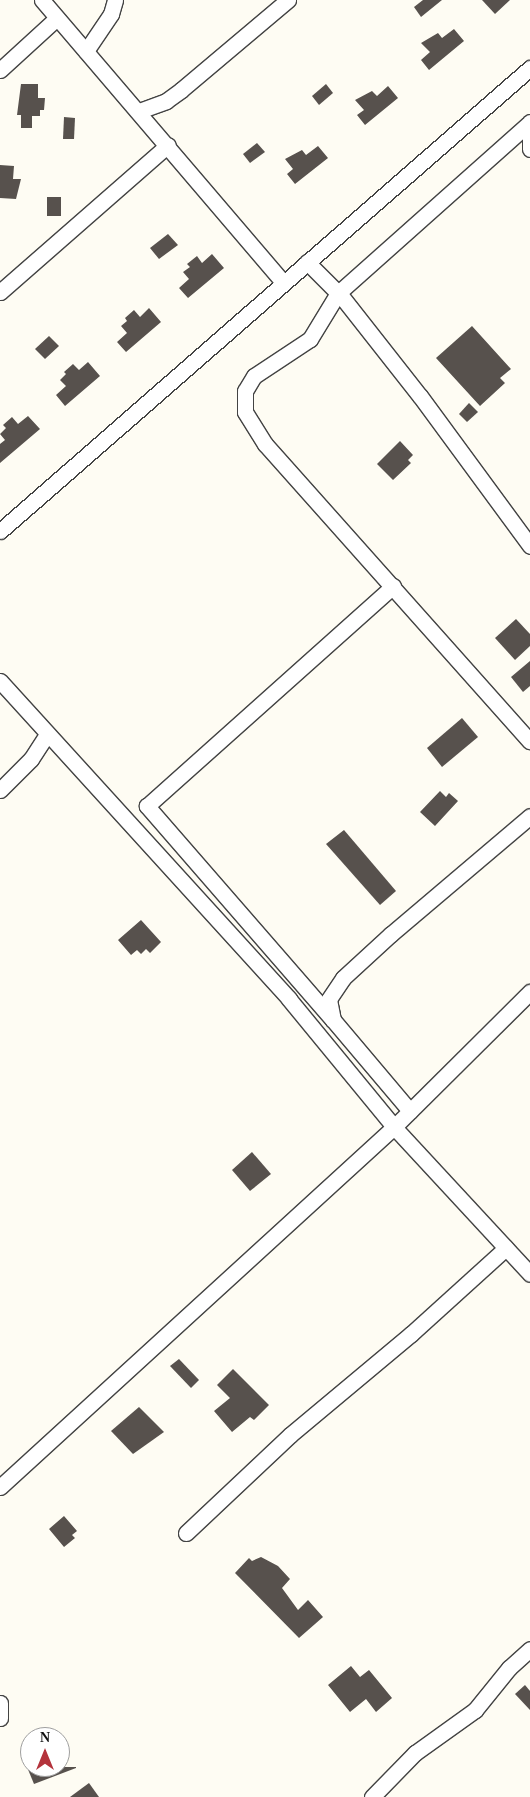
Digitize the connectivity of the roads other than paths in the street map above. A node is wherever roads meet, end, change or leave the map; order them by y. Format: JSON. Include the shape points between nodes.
{"nodes":[{"id":1,"x":42,"y":0,"type":"edge"},
{"id":2,"x":115,"y":0,"type":"edge"},
{"id":3,"x":288,"y":0,"type":"edge"},
{"id":4,"x":57,"y":18,"type":"junction"},
{"id":5,"x":86,"y":51,"type":"junction"},
{"id":6,"x":530,"y":68,"type":"edge"},
{"id":7,"x":0,"y":70,"type":"edge"},
{"id":8,"x":139,"y":111,"type":"junction"},
{"id":9,"x":529,"y":123,"type":"edge"},
{"id":10,"x":505,"y":144,"type":"junction"},
{"id":11,"x":168,"y":145,"type":"junction"},
{"id":12,"x":530,"y":149,"type":"edge"},
{"id":13,"x":307,"y":262,"type":"junction"},
{"id":14,"x":284,"y":283,"type":"junction"},
{"id":15,"x":0,"y":292,"type":"edge"},
{"id":16,"x":338,"y":293,"type":"junction"},
{"id":17,"x":0,"y":531,"type":"edge"},
{"id":18,"x":530,"y":546,"type":"edge"},
{"id":19,"x":393,"y":586,"type":"junction"},
{"id":20,"x":0,"y":680,"type":"edge"},
{"id":21,"x":47,"y":734,"type":"junction"},
{"id":22,"x":530,"y":741,"type":"edge"},
{"id":23,"x":0,"y":790,"type":"edge"},
{"id":24,"x":530,"y":816,"type":"edge"},
{"id":25,"x":530,"y":992,"type":"edge"},
{"id":26,"x":333,"y":1020,"type":"junction"},
{"id":27,"x":410,"y":1111,"type":"junction"},
{"id":28,"x":394,"y":1127,"type":"junction"},
{"id":29,"x":506,"y":1248,"type":"junction"},
{"id":30,"x":530,"y":1274,"type":"edge"},
{"id":31,"x":0,"y":1487,"type":"edge"},
{"id":32,"x":186,"y":1533,"type":"dead end"},
{"id":33,"x":530,"y":1649,"type":"edge"},
{"id":34,"x":0,"y":1703,"type":"edge"},
{"id":35,"x":0,"y":1718,"type":"edge"},
{"id":36,"x":372,"y":1797,"type":"edge"}],
"edges":[{"from":1,"to":4,"type":"street"},
{"from":2,"to":5,"type":"street","via":[[111,14]]},
{"from":3,"to":8,"type":"street","via":[[182,90],[166,101]]},
{"from":4,"to":5,"type":"street"},
{"from":4,"to":7,"type":"street"},
{"from":5,"to":8,"type":"street","via":[[117,90]]},
{"from":6,"to":13,"type":"street"},
{"from":8,"to":11,"type":"street"},
{"from":9,"to":10,"type":"street"},
{"from":9,"to":12,"type":"street"},
{"from":10,"to":12,"type":"street"},
{"from":10,"to":16,"type":"street"},
{"from":11,"to":14,"type":"street"},
{"from":11,"to":15,"type":"street"},
{"from":13,"to":14,"type":"street"},
{"from":13,"to":16,"type":"street"},
{"from":14,"to":17,"type":"street"},
{"from":16,"to":18,"type":"street","via":[[420,396]]},
{"from":16,"to":19,"type":"street","via":[[310,339],[254,376],[245,391],[245,412],[265,444]]},
{"from":19,"to":22,"type":"street"},
{"from":19,"to":26,"type":"street","via":[[147,806]]},
{"from":20,"to":21,"type":"street"},
{"from":21,"to":23,"type":"street","via":[[31,759]]},
{"from":21,"to":28,"type":"street","via":[[289,999]]},
{"from":24,"to":26,"type":"street","via":[[343,978],[329,999]]},
{"from":25,"to":27,"type":"street"},
{"from":26,"to":27,"type":"street"},
{"from":27,"to":28,"type":"street"},
{"from":28,"to":29,"type":"street"},
{"from":28,"to":31,"type":"street"},
{"from":29,"to":30,"type":"street"},
{"from":29,"to":32,"type":"street","via":[[411,1334],[290,1435]]},
{"from":33,"to":36,"type":"street","via":[[509,1668],[475,1710],[415,1753]]},
{"from":34,"to":35,"type":"street"}]}
